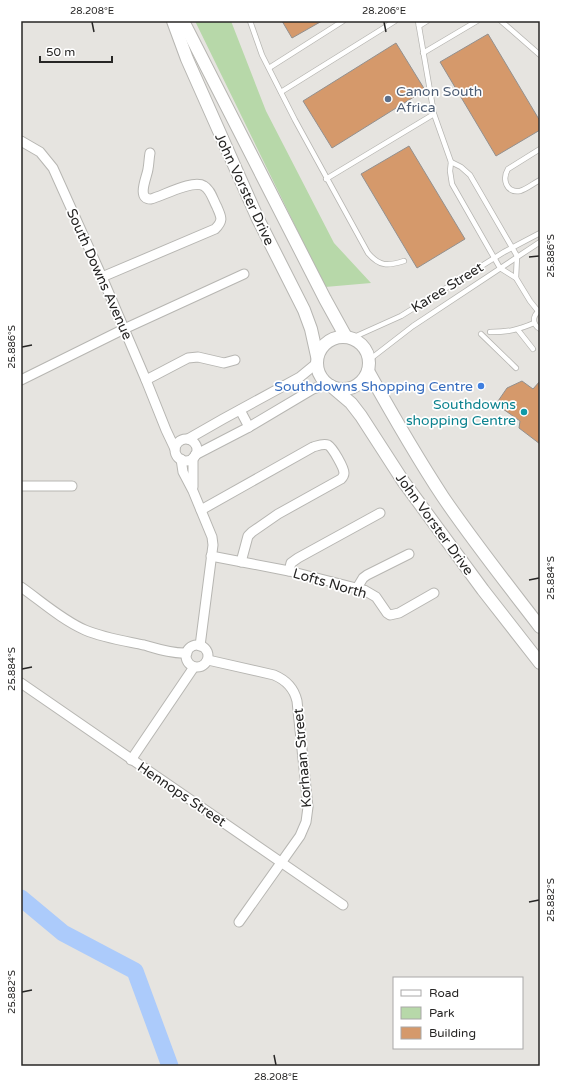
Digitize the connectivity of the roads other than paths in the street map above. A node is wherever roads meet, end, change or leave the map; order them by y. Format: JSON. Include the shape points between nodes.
{"nodes":[{"id":1,"x":173,"y":21,"type":"edge"},
{"id":2,"x":183,"y":21,"type":"edge"},
{"id":3,"x":250,"y":21,"type":"edge"},
{"id":4,"x":342,"y":21,"type":"edge"},
{"id":5,"x":396,"y":21,"type":"edge"},
{"id":6,"x":427,"y":21,"type":"edge"},
{"id":7,"x":477,"y":21,"type":"edge"},
{"id":8,"x":501,"y":21,"type":"edge"},
{"id":9,"x":418,"y":24,"type":"edge"},
{"id":10,"x":423,"y":53,"type":"junction"},
{"id":11,"x":540,"y":55,"type":"edge"},
{"id":12,"x":269,"y":68,"type":"junction"},
{"id":13,"x":281,"y":92,"type":"junction"},
{"id":14,"x":434,"y":114,"type":"junction"},
{"id":15,"x":21,"y":141,"type":"edge"},
{"id":16,"x":540,"y":149,"type":"edge"},
{"id":17,"x":150,"y":153,"type":"dead end"},
{"id":18,"x":450,"y":162,"type":"junction"},
{"id":19,"x":326,"y":179,"type":"junction"},
{"id":20,"x":540,"y":180,"type":"edge"},
{"id":21,"x":540,"y":233,"type":"edge"},
{"id":22,"x":540,"y":242,"type":"edge"},
{"id":23,"x":512,"y":248,"type":"junction"},
{"id":24,"x":517,"y":256,"type":"junction"},
{"id":25,"x":494,"y":258,"type":"junction"},
{"id":26,"x":404,"y":261,"type":"dead end"},
{"id":27,"x":500,"y":268,"type":"junction"},
{"id":28,"x":244,"y":274,"type":"dead end"},
{"id":29,"x":102,"y":277,"type":"junction"},
{"id":30,"x":516,"y":278,"type":"junction"},
{"id":31,"x":539,"y":310,"type":"edge"},
{"id":32,"x":534,"y":323,"type":"junction"},
{"id":33,"x":124,"y":329,"type":"junction"},
{"id":34,"x":540,"y":329,"type":"edge"},
{"id":35,"x":518,"y":330,"type":"junction"},
{"id":36,"x":490,"y":332,"type":"dead end"},
{"id":37,"x":481,"y":334,"type":"dead end"},
{"id":38,"x":349,"y":337,"type":"junction"},
{"id":39,"x":533,"y":349,"type":"dead end"},
{"id":40,"x":235,"y":360,"type":"dead end"},
{"id":41,"x":317,"y":360,"type":"junction"},
{"id":42,"x":368,"y":366,"type":"junction"},
{"id":43,"x":516,"y":368,"type":"dead end"},
{"id":44,"x":21,"y":380,"type":"edge"},
{"id":45,"x":146,"y":380,"type":"junction"},
{"id":46,"x":329,"y":385,"type":"junction"},
{"id":47,"x":240,"y":410,"type":"junction"},
{"id":48,"x":162,"y":420,"type":"junction"},
{"id":49,"x":249,"y":427,"type":"junction"},
{"id":50,"x":185,"y":440,"type":"junction"},
{"id":51,"x":175,"y":449,"type":"junction"},
{"id":52,"x":194,"y":457,"type":"junction"},
{"id":53,"x":181,"y":459,"type":"junction"},
{"id":54,"x":21,"y":486,"type":"edge"},
{"id":55,"x":72,"y":486,"type":"dead end"},
{"id":56,"x":193,"y":491,"type":"junction"},
{"id":57,"x":201,"y":510,"type":"junction"},
{"id":58,"x":380,"y":513,"type":"dead end"},
{"id":59,"x":409,"y":554,"type":"dead end"},
{"id":60,"x":211,"y":556,"type":"junction"},
{"id":61,"x":241,"y":562,"type":"junction"},
{"id":62,"x":289,"y":571,"type":"junction"},
{"id":63,"x":21,"y":587,"type":"edge"},
{"id":64,"x":357,"y":588,"type":"junction"},
{"id":65,"x":434,"y":593,"type":"dead end"},
{"id":66,"x":540,"y":626,"type":"edge"},
{"id":67,"x":200,"y":646,"type":"junction"},
{"id":68,"x":187,"y":653,"type":"junction"},
{"id":69,"x":208,"y":660,"type":"junction"},
{"id":70,"x":540,"y":663,"type":"edge"},
{"id":71,"x":194,"y":667,"type":"junction"},
{"id":72,"x":22,"y":684,"type":"edge"},
{"id":73,"x":132,"y":760,"type":"junction"},
{"id":74,"x":281,"y":862,"type":"junction"},
{"id":75,"x":343,"y":905,"type":"dead end"},
{"id":76,"x":239,"y":922,"type":"dead end"}],
"edges":[{"from":1,"to":41,"type":"street","name":"John Vorster Drive","via":[[252,204],[304,310]]},
{"from":2,"to":38,"type":"street","name":"John Vorster Drive","via":[[325,299]]},
{"from":3,"to":12,"type":"lane"},
{"from":4,"to":12,"type":"lane"},
{"from":5,"to":13,"type":"lane"},
{"from":6,"to":9,"type":"lane"},
{"from":7,"to":10,"type":"lane"},
{"from":8,"to":11,"type":"lane"},
{"from":9,"to":10,"type":"lane"},
{"from":10,"to":14,"type":"lane"},
{"from":12,"to":13,"type":"lane"},
{"from":13,"to":19,"type":"lane"},
{"from":14,"to":18,"type":"lane"},
{"from":14,"to":19,"type":"lane"},
{"from":15,"to":29,"type":"street","name":"South Downs Avenue","via":[[40,152],[53,168]]},
{"from":16,"to":20,"type":"lane","via":[[508,169],[505,181],[507,186],[519,191]]},
{"from":17,"to":29,"type":"street","via":[[143,195],[151,200],[191,184],[204,185],[220,214],[220,224],[215,229]]},
{"from":18,"to":23,"type":"lane","via":[[470,175]]},
{"from":18,"to":25,"type":"lane","via":[[450,178],[454,188]]},
{"from":19,"to":26,"type":"lane","via":[[374,261],[384,265]]},
{"from":21,"to":23,"type":"lane","name":"Karee Street"},
{"from":22,"to":24,"type":"lane","name":"Karee Street"},
{"from":23,"to":24,"type":"lane"},
{"from":23,"to":25,"type":"lane","name":"Karee Street"},
{"from":24,"to":27,"type":"lane","name":"Karee Street"},
{"from":24,"to":30,"type":"lane"},
{"from":25,"to":27,"type":"lane"},
{"from":25,"to":38,"type":"lane","name":"Karee Street","via":[[401,316]]},
{"from":27,"to":30,"type":"lane"},
{"from":27,"to":42,"type":"lane","name":"Karee Street","via":[[413,326]]},
{"from":28,"to":33,"type":"street"},
{"from":29,"to":33,"type":"street","name":"South Downs Avenue"},
{"from":30,"to":31,"type":"lane","via":[[530,301]]},
{"from":31,"to":32,"type":"lane","via":[[534,316]]},
{"from":32,"to":34,"type":"lane"},
{"from":32,"to":35,"type":"lane"},
{"from":33,"to":44,"type":"street"},
{"from":33,"to":45,"type":"street","name":"South Downs Avenue"},
{"from":35,"to":36,"type":"lane"},
{"from":35,"to":39,"type":"lane"},
{"from":37,"to":43,"type":"lane"},
{"from":38,"to":41,"type":"street","via":[[336,337],[328,341],[321,348]]},
{"from":38,"to":42,"type":"street","via":[[364,347]]},
{"from":40,"to":45,"type":"street","via":[[224,363],[198,357],[188,358]]},
{"from":41,"to":46,"type":"street","via":[[318,371]]},
{"from":41,"to":47,"type":"street","via":[[300,377]]},
{"from":42,"to":46,"type":"street","via":[[363,379],[356,385],[344,388]]},
{"from":42,"to":66,"type":"street","name":"John Vorster Drive","via":[[403,435],[444,497]]},
{"from":45,"to":48,"type":"street","name":"South Downs Avenue"},
{"from":46,"to":49,"type":"street","via":[[313,389]]},
{"from":46,"to":70,"type":"street","name":"John Vorster Drive","via":[[351,403],[361,416],[403,481]]},
{"from":47,"to":49,"type":"street"},
{"from":47,"to":50,"type":"street"},
{"from":48,"to":50,"type":"street","name":"South Downs Avenue"},
{"from":48,"to":51,"type":"street","name":"South Downs Avenue"},
{"from":49,"to":52,"type":"street"},
{"from":50,"to":51,"type":"street","via":[[177,444]]},
{"from":50,"to":52,"type":"street","via":[[193,442],[196,447]]},
{"from":51,"to":53,"type":"street"},
{"from":52,"to":53,"type":"street"},
{"from":52,"to":56,"type":"street"},
{"from":53,"to":56,"type":"street","via":[[183,472]]},
{"from":54,"to":55,"type":"street"},
{"from":56,"to":57,"type":"street"},
{"from":57,"to":60,"type":"street","via":[[212,536]]},
{"from":57,"to":61,"type":"street","via":[[312,447],[324,445],[332,449],[344,469],[344,476],[252,532],[248,536]]},
{"from":58,"to":62,"type":"street","via":[[291,563]]},
{"from":59,"to":64,"type":"street","via":[[367,574]]},
{"from":60,"to":61,"type":"street","name":"Lofts North"},
{"from":60,"to":67,"type":"street"},
{"from":61,"to":62,"type":"street","name":"Lofts North"},
{"from":62,"to":64,"type":"street","name":"Lofts North"},
{"from":63,"to":68,"type":"street","via":[[85,630],[158,649]]},
{"from":64,"to":65,"type":"street","name":"Lofts North","via":[[376,597],[390,615]]},
{"from":67,"to":68,"type":"street","via":[[194,646]]},
{"from":67,"to":69,"type":"street","via":[[207,651]]},
{"from":68,"to":71,"type":"street","via":[[187,662]]},
{"from":69,"to":71,"type":"street","via":[[203,666]]},
{"from":69,"to":74,"type":"street","name":"Korhaan Street","via":[[282,678],[296,697],[308,808],[300,836]]},
{"from":71,"to":73,"type":"street"},
{"from":72,"to":73,"type":"street","name":"Hennops Street"},
{"from":73,"to":74,"type":"street","name":"Hennops Street"},
{"from":74,"to":75,"type":"street","name":"Hennops Street"},
{"from":74,"to":76,"type":"street","name":"Korhaan Street"}]}
